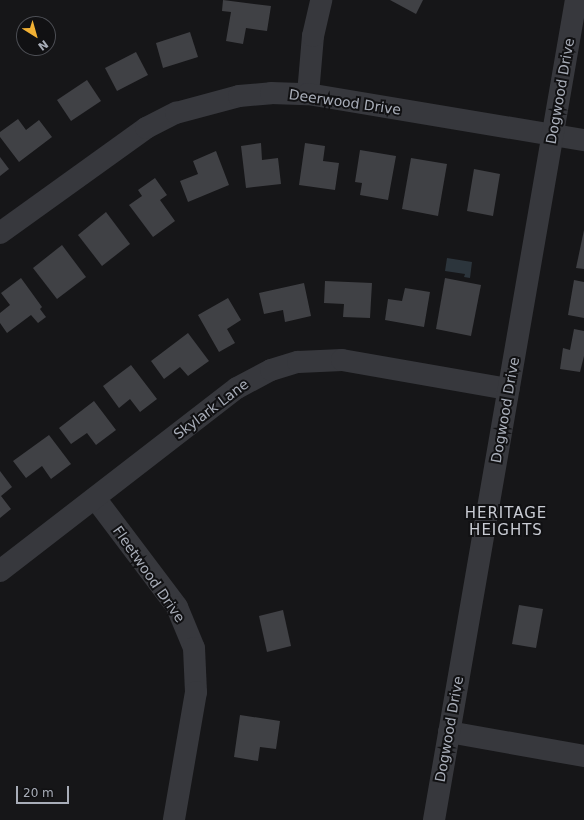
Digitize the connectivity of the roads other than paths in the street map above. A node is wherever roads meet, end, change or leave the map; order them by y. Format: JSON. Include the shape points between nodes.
{"nodes":[{"id":1,"x":321,"y":0,"type":"edge"},
{"id":2,"x":576,"y":0,"type":"edge"},
{"id":3,"x":308,"y":94,"type":"junction"},
{"id":4,"x":552,"y":135,"type":"junction"},
{"id":5,"x":584,"y":140,"type":"edge"},
{"id":6,"x":0,"y":234,"type":"edge"},
{"id":7,"x":508,"y":389,"type":"junction"},
{"id":8,"x":95,"y":498,"type":"junction"},
{"id":9,"x":0,"y":571,"type":"edge"},
{"id":10,"x":449,"y":732,"type":"junction"},
{"id":11,"x":584,"y":756,"type":"edge"},
{"id":12,"x":174,"y":820,"type":"edge"},
{"id":13,"x":434,"y":820,"type":"edge"}],
"edges":[{"from":1,"to":3,"type":"street","via":[[313,36]]},
{"from":2,"to":4,"type":"street","name":"Dogwood Drive"},
{"from":3,"to":4,"type":"street","name":"Deerwood Drive"},
{"from":3,"to":6,"type":"street","name":"Deerwood Drive","via":[[271,93],[239,96],[176,113],[146,128],[114,149]]},
{"from":4,"to":5,"type":"street","name":"Deerwood Drive"},
{"from":4,"to":7,"type":"street","name":"Dogwood Drive"},
{"from":7,"to":8,"type":"street","name":"Skylark Lane","via":[[342,360],[298,362],[271,370],[237,388]]},
{"from":7,"to":10,"type":"street","name":"Dogwood Drive"},
{"from":8,"to":9,"type":"street","name":"Skylark Lane"},
{"from":8,"to":12,"type":"street","name":"Fleetwood Drive","via":[[177,607],[194,648],[196,692]]},
{"from":10,"to":11,"type":"street"},
{"from":10,"to":13,"type":"street","name":"Dogwood Drive"}]}
